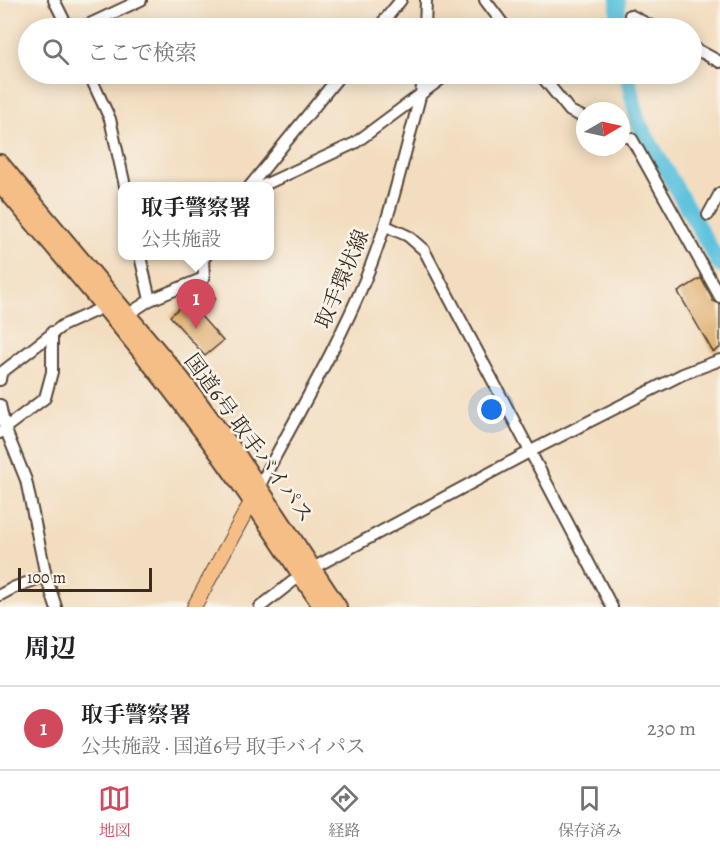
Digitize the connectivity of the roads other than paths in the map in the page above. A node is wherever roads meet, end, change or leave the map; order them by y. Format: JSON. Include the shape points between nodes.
{"nodes":[{"id":1,"x":54,"y":0,"type":"edge"},
{"id":2,"x":141,"y":0,"type":"edge"},
{"id":3,"x":401,"y":0,"type":"edge"},
{"id":4,"x":426,"y":0,"type":"edge"},
{"id":5,"x":485,"y":0,"type":"edge"},
{"id":6,"x":630,"y":15,"type":"dead end"},
{"id":7,"x":63,"y":18,"type":"edge"},
{"id":8,"x":102,"y":18,"type":"edge"},
{"id":9,"x":386,"y":18,"type":"edge"},
{"id":10,"x":425,"y":18,"type":"edge"},
{"id":11,"x":498,"y":18,"type":"edge"},
{"id":12,"x":636,"y":18,"type":"edge"},
{"id":13,"x":702,"y":52,"type":"edge"},
{"id":14,"x":720,"y":62,"type":"edge"},
{"id":15,"x":94,"y":84,"type":"edge"},
{"id":16,"x":333,"y":84,"type":"edge"},
{"id":17,"x":422,"y":84,"type":"edge"},
{"id":18,"x":434,"y":84,"type":"edge"},
{"id":19,"x":548,"y":84,"type":"edge"},
{"id":20,"x":421,"y":93,"type":"junction"},
{"id":21,"x":576,"y":114,"type":"edge"},
{"id":22,"x":630,"y":138,"type":"edge"},
{"id":23,"x":0,"y":163,"type":"edge"},
{"id":24,"x":124,"y":182,"type":"edge"},
{"id":25,"x":253,"y":182,"type":"edge"},
{"id":26,"x":271,"y":182,"type":"edge"},
{"id":27,"x":0,"y":183,"type":"edge"},
{"id":28,"x":720,"y":193,"type":"edge"},
{"id":29,"x":708,"y":215,"type":"dead end"},
{"id":30,"x":386,"y":226,"type":"junction"},
{"id":31,"x":141,"y":260,"type":"edge"},
{"id":32,"x":203,"y":260,"type":"edge"},
{"id":33,"x":720,"y":297,"type":"edge"},
{"id":34,"x":150,"y":300,"type":"junction"},
{"id":35,"x":109,"y":304,"type":"junction"},
{"id":36,"x":127,"y":315,"type":"junction"},
{"id":37,"x":52,"y":332,"type":"junction"},
{"id":38,"x":141,"y":334,"type":"junction"},
{"id":39,"x":720,"y":360,"type":"edge"},
{"id":40,"x":0,"y":380,"type":"edge"},
{"id":41,"x":0,"y":405,"type":"edge"},
{"id":42,"x":2,"y":431,"type":"edge"},
{"id":43,"x":531,"y":451,"type":"junction"},
{"id":44,"x":256,"y":494,"type":"junction"},
{"id":45,"x":307,"y":571,"type":"junction"},
{"id":46,"x":45,"y":576,"type":"junction"},
{"id":47,"x":0,"y":595,"type":"edge"},
{"id":48,"x":56,"y":607,"type":"edge"},
{"id":49,"x":194,"y":607,"type":"edge"},
{"id":50,"x":260,"y":607,"type":"edge"},
{"id":51,"x":322,"y":607,"type":"edge"},
{"id":52,"x":338,"y":607,"type":"edge"},
{"id":53,"x":612,"y":607,"type":"edge"}],
"edges":[{"from":1,"to":7,"type":"street"},
{"from":2,"to":8,"type":"street"},
{"from":3,"to":9,"type":"street"},
{"from":4,"to":10,"type":"street"},
{"from":5,"to":11,"type":"street"},
{"from":6,"to":12,"type":"street"},
{"from":13,"to":14,"type":"street"},
{"from":15,"to":24,"type":"street","via":[[110,119]]},
{"from":16,"to":25,"type":"street"},
{"from":17,"to":20,"type":"street","name":"取手環状線"},
{"from":18,"to":20,"type":"street"},
{"from":19,"to":21,"type":"street"},
{"from":20,"to":26,"type":"street","via":[[355,143]]},
{"from":20,"to":30,"type":"street","name":"取手環状線"},
{"from":22,"to":33,"type":"street"},
{"from":23,"to":35,"type":"highway","name":"国道6号 取手バイパス"},
{"from":27,"to":35,"type":"highway","name":"国道6号 取手バイパス"},
{"from":28,"to":29,"type":"street"},
{"from":30,"to":43,"type":"street","via":[[408,236],[424,250]]},
{"from":30,"to":44,"type":"street","name":"取手環状線","via":[[347,322]]},
{"from":31,"to":34,"type":"street"},
{"from":32,"to":34,"type":"street","via":[[204,278]]},
{"from":34,"to":36,"type":"street"},
{"from":35,"to":36,"type":"highway","name":"国道6号 取手バイパス"},
{"from":35,"to":37,"type":"street"},
{"from":35,"to":38,"type":"highway","name":"国道6号 取手バイパス"},
{"from":36,"to":38,"type":"highway","name":"国道6号 取手バイパス"},
{"from":37,"to":40,"type":"street","via":[[1,373]]},
{"from":37,"to":42,"type":"street","via":[[51,372],[45,398]]},
{"from":38,"to":44,"type":"highway","name":"国道6号 取手バイパス","via":[[196,422]]},
{"from":39,"to":43,"type":"street","via":[[683,374]]},
{"from":41,"to":42,"type":"street"},
{"from":42,"to":46,"type":"street","via":[[26,480]]},
{"from":43,"to":45,"type":"street"},
{"from":43,"to":53,"type":"street"},
{"from":44,"to":45,"type":"highway","name":"国道6号 取手バイパス"},
{"from":44,"to":49,"type":"main road"},
{"from":45,"to":50,"type":"street"},
{"from":45,"to":51,"type":"highway","name":"国道6号 取手バイパス"},
{"from":45,"to":52,"type":"highway","name":"国道6号 取手バイパス"},
{"from":46,"to":47,"type":"street"},
{"from":46,"to":48,"type":"street"}]}
